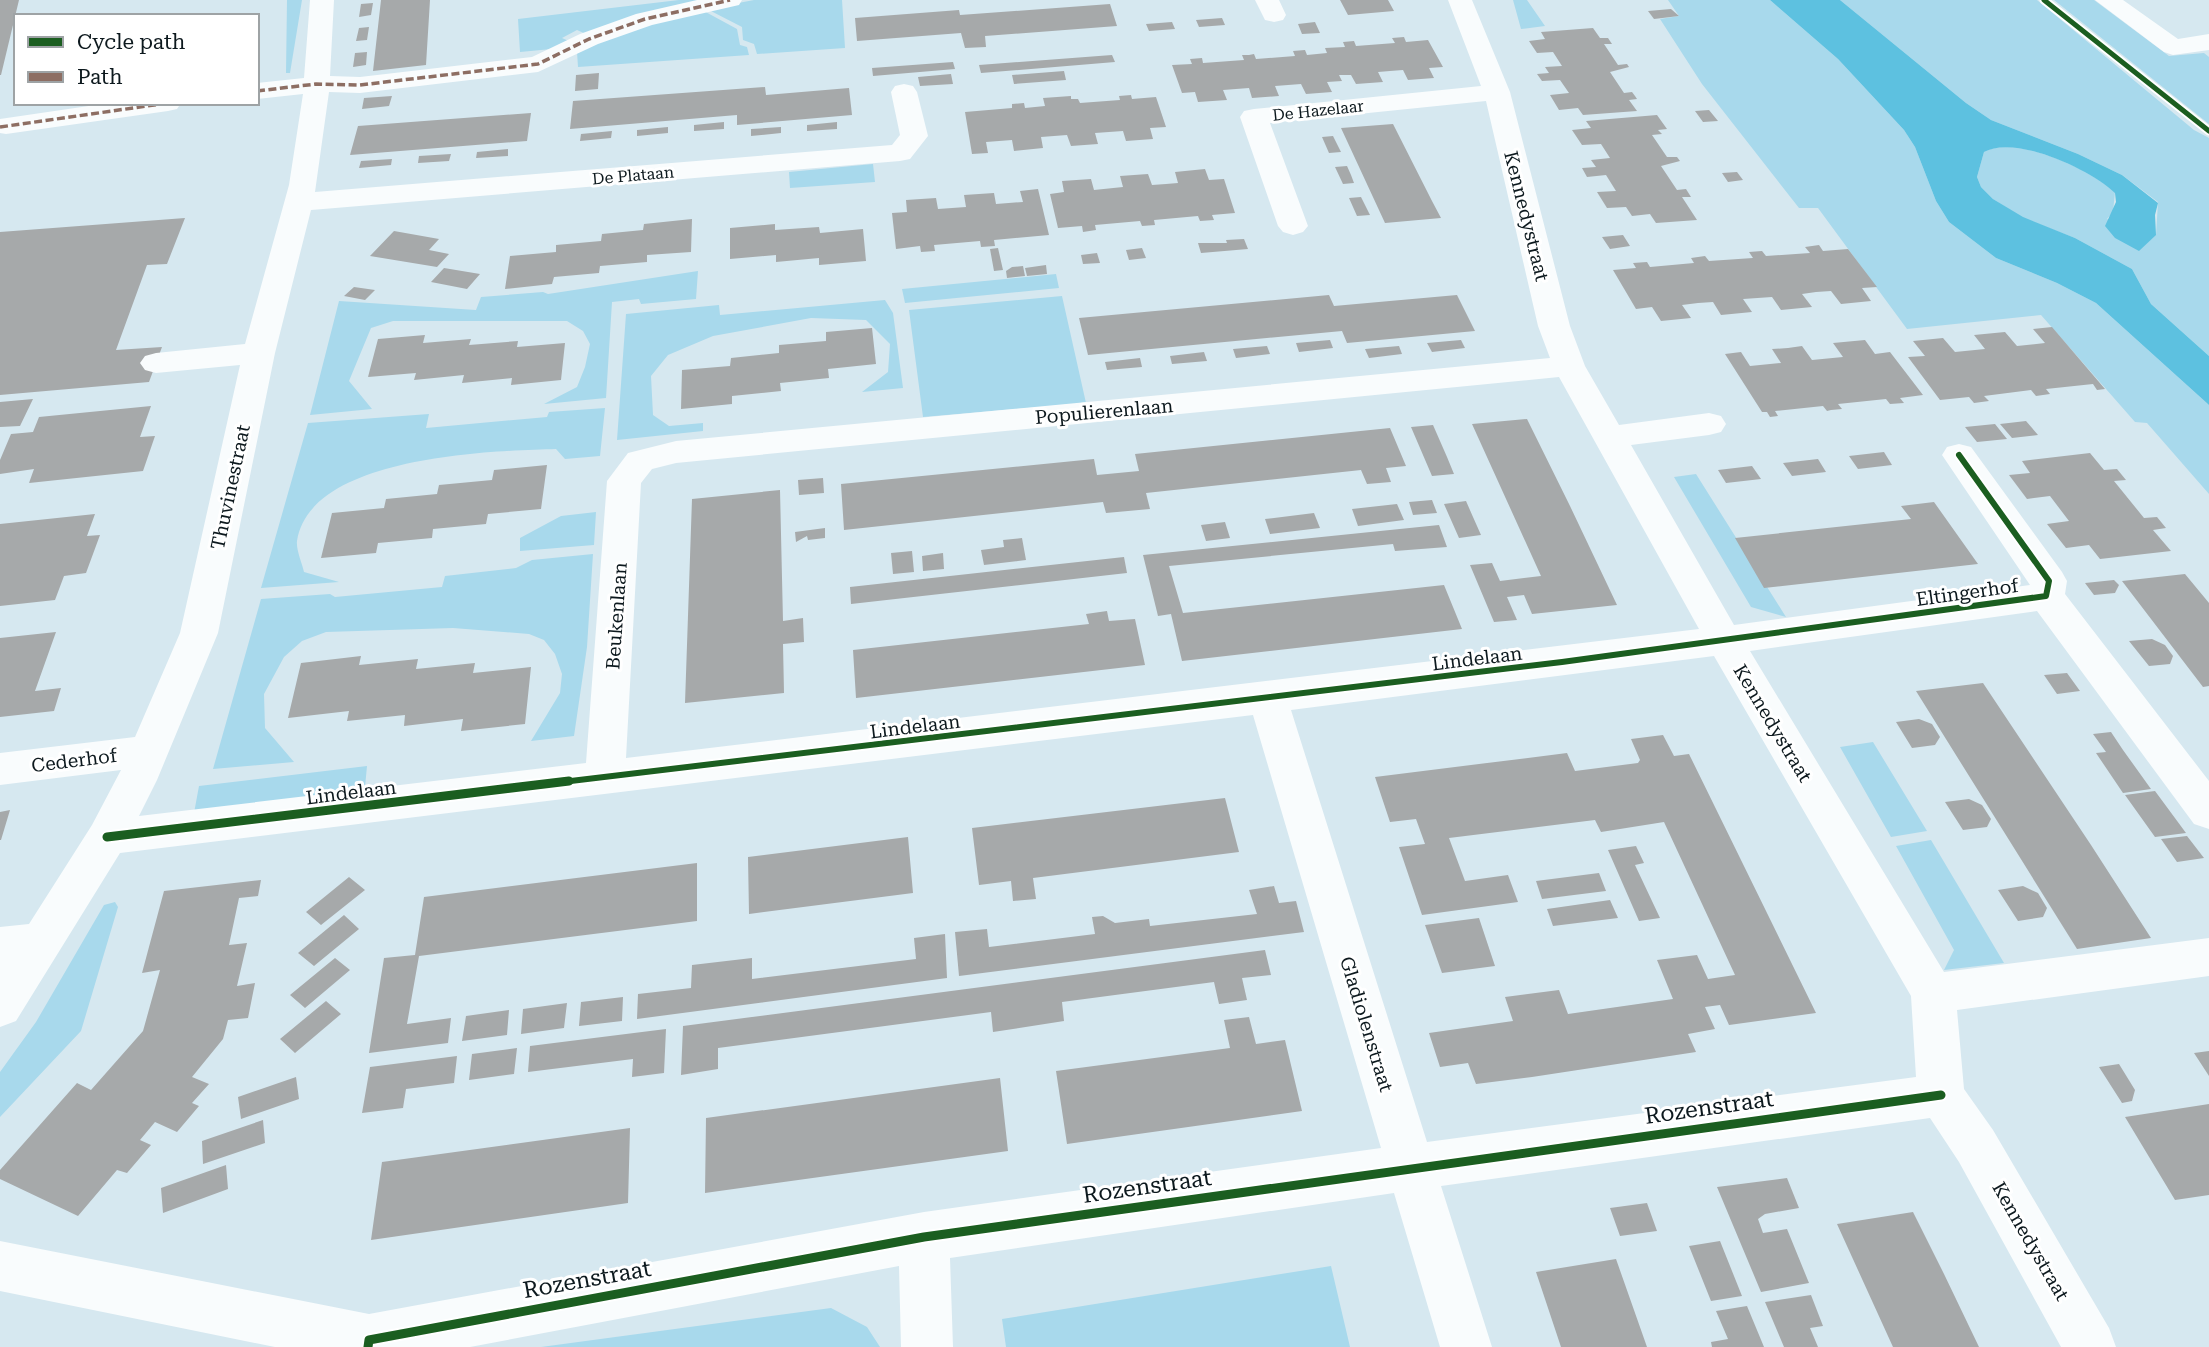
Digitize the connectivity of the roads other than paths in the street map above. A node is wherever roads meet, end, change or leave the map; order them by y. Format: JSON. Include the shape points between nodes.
{"nodes":[{"id":1,"x":322,"y":0,"type":"edge"},
{"id":2,"x":730,"y":0,"type":"edge"},
{"id":3,"x":1460,"y":0,"type":"edge"},
{"id":4,"x":2107,"y":0,"type":"edge"},
{"id":5,"x":2209,"y":42,"type":"edge"},
{"id":6,"x":316,"y":84,"type":"junction"},
{"id":7,"x":259,"y":91,"type":"edge"},
{"id":8,"x":904,"y":92,"type":"dead end"},
{"id":9,"x":1497,"y":92,"type":"junction"},
{"id":10,"x":154,"y":105,"type":"edge"},
{"id":11,"x":6,"y":126,"type":"dead end"},
{"id":12,"x":299,"y":202,"type":"junction"},
{"id":13,"x":1293,"y":226,"type":"dead end"},
{"id":14,"x":259,"y":353,"type":"junction"},
{"id":15,"x":156,"y":363,"type":"dead end"},
{"id":16,"x":1569,"y":366,"type":"junction"},
{"id":17,"x":1709,"y":424,"type":"dead end"},
{"id":18,"x":1609,"y":437,"type":"junction"},
{"id":19,"x":1959,"y":455,"type":"dead end"},
{"id":20,"x":640,"y":461,"type":"joint"},
{"id":21,"x":2046,"y":596,"type":"junction"},
{"id":22,"x":1725,"y":642,"type":"junction"},
{"id":23,"x":1268,"y":700,"type":"junction"},
{"id":24,"x":149,"y":751,"type":"junction"},
{"id":25,"x":0,"y":769,"type":"edge"},
{"id":26,"x":605,"y":778,"type":"junction"},
{"id":27,"x":2209,"y":812,"type":"edge"},
{"id":28,"x":107,"y":837,"type":"junction"},
{"id":29,"x":42,"y":941,"type":"junction"},
{"id":30,"x":0,"y":946,"type":"edge"},
{"id":31,"x":2209,"y":957,"type":"edge"},
{"id":32,"x":1933,"y":993,"type":"junction"},
{"id":33,"x":0,"y":1007,"type":"edge"},
{"id":34,"x":1941,"y":1095,"type":"junction"},
{"id":35,"x":1411,"y":1167,"type":"junction"},
{"id":36,"x":924,"y":1237,"type":"junction"},
{"id":37,"x":0,"y":1266,"type":"edge"},
{"id":38,"x":369,"y":1344,"type":"edge"},
{"id":39,"x":927,"y":1347,"type":"edge"},
{"id":40,"x":1466,"y":1347,"type":"edge"},
{"id":41,"x":2090,"y":1347,"type":"edge"}],
"edges":[{"from":1,"to":6,"type":"street","name":"Thuvinestraat"},
{"from":2,"to":6,"type":"street","via":[[645,19],[538,64],[360,85]]},
{"from":3,"to":9,"type":"street","name":"Kennedystraat"},
{"from":4,"to":5,"type":"street","via":[[2173,47]]},
{"from":6,"to":7,"type":"street"},
{"from":6,"to":12,"type":"street","name":"Thuvinestraat"},
{"from":8,"to":12,"type":"street","name":"De Plataan","via":[[914,136],[900,153]]},
{"from":9,"to":13,"type":"street","name":"De Hazelaar","via":[[1254,117]]},
{"from":9,"to":16,"type":"street","name":"Kennedystraat","via":[[1554,326]]},
{"from":10,"to":11,"type":"street"},
{"from":12,"to":14,"type":"street","name":"Thuvinestraat"},
{"from":14,"to":15,"type":"street"},
{"from":14,"to":24,"type":"street","name":"Thuvinestraat","via":[[199,633]]},
{"from":16,"to":18,"type":"street","name":"Kennedystraat"},
{"from":16,"to":20,"type":"street","name":"Populierenlaan","via":[[676,452]]},
{"from":17,"to":18,"type":"street"},
{"from":18,"to":22,"type":"street","name":"Kennedystraat"},
{"from":19,"to":21,"type":"street","name":"Eltingerhof","via":[[2049,581]]},
{"from":20,"to":26,"type":"street","name":"Beukenlaan","via":[[624,481]]},
{"from":21,"to":22,"type":"street","name":"Eltingerhof"},
{"from":21,"to":27,"type":"street","name":"Eltingerhof"},
{"from":22,"to":23,"type":"street","name":"Lindelaan"},
{"from":22,"to":32,"type":"street","name":"Kennedystraat"},
{"from":23,"to":26,"type":"street","name":"Lindelaan"},
{"from":23,"to":35,"type":"street","name":"Gladiolenstraat"},
{"from":24,"to":25,"type":"street","name":"Cederhof"},
{"from":24,"to":28,"type":"street","name":"Thuvinestraat"},
{"from":26,"to":28,"type":"street","name":"Lindelaan"},
{"from":28,"to":29,"type":"street","name":"Thuvinestraat"},
{"from":29,"to":30,"type":"street"},
{"from":29,"to":33,"type":"street","name":"Thuvinestraat"},
{"from":31,"to":32,"type":"street"},
{"from":32,"to":34,"type":"street","name":"Kennedystraat"},
{"from":34,"to":35,"type":"street","name":"Rozenstraat"},
{"from":34,"to":41,"type":"street","name":"Kennedystraat","via":[[1976,1146]]},
{"from":35,"to":36,"type":"street","name":"Rozenstraat"},
{"from":35,"to":40,"type":"street","name":"Gladiolenstraat"},
{"from":36,"to":38,"type":"street","name":"Rozenstraat"},
{"from":36,"to":39,"type":"street"},
{"from":37,"to":38,"type":"street","name":"Rozenstraat"}]}
